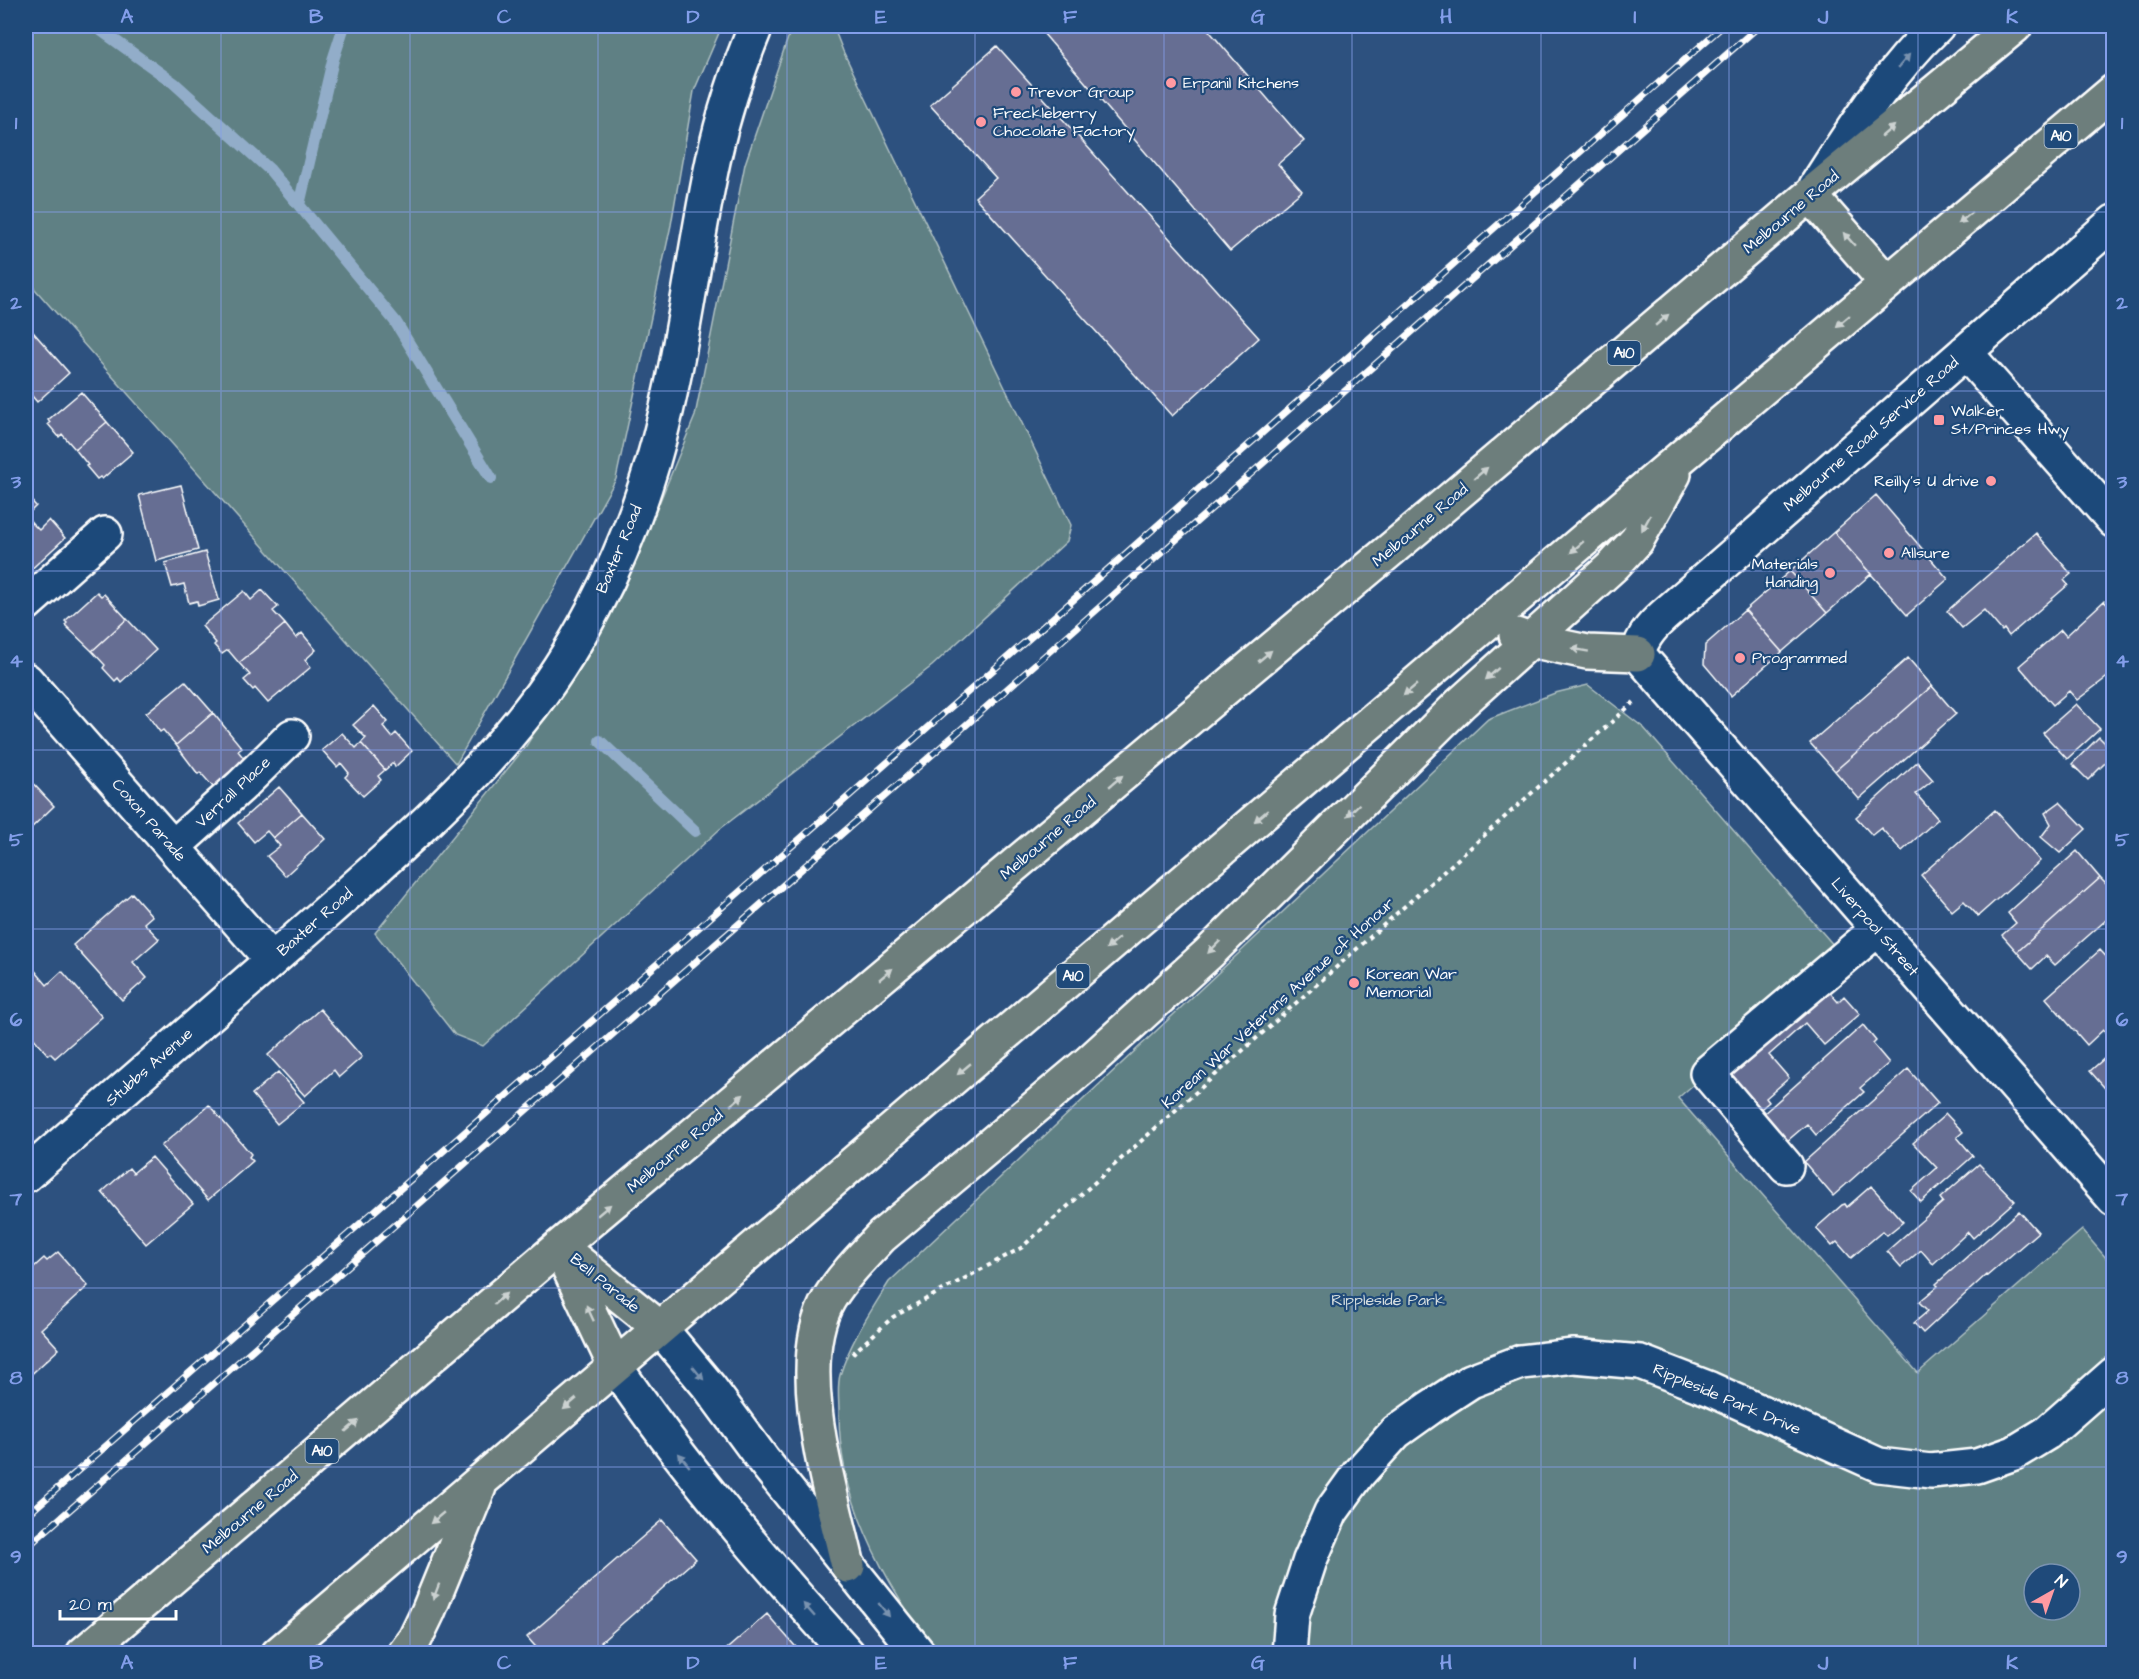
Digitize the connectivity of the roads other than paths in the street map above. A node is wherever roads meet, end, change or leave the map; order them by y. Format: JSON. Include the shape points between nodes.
{"nodes":[{"id":1,"x":756,"y":26,"type":"edge"},
{"id":2,"x":1937,"y":26,"type":"edge"},
{"id":3,"x":2015,"y":26,"type":"edge"},
{"id":4,"x":2114,"y":92,"type":"edge"},
{"id":5,"x":1810,"y":195,"type":"junction"},
{"id":6,"x":2114,"y":222,"type":"edge"},
{"id":7,"x":1887,"y":283,"type":"junction"},
{"id":8,"x":1965,"y":352,"type":"junction"},
{"id":9,"x":1685,"y":454,"type":"junction"},
{"id":10,"x":2114,"y":521,"type":"edge"},
{"id":11,"x":105,"y":534,"type":"dead end"},
{"id":12,"x":26,"y":604,"type":"edge"},
{"id":13,"x":1486,"y":625,"type":"junction"},
{"id":14,"x":1530,"y":640,"type":"junction"},
{"id":15,"x":1638,"y":654,"type":"junction"},
{"id":16,"x":26,"y":681,"type":"edge"},
{"id":17,"x":292,"y":736,"type":"dead end"},
{"id":18,"x":173,"y":847,"type":"junction"},
{"id":19,"x":1878,"y":929,"type":"junction"},
{"id":20,"x":272,"y":960,"type":"junction"},
{"id":21,"x":1786,"y":1167,"type":"dead end"},
{"id":22,"x":26,"y":1175,"type":"edge"},
{"id":23,"x":2114,"y":1198,"type":"edge"},
{"id":24,"x":560,"y":1247,"type":"junction"},
{"id":25,"x":660,"y":1328,"type":"junction"},
{"id":26,"x":615,"y":1366,"type":"junction"},
{"id":27,"x":2114,"y":1374,"type":"edge"},
{"id":28,"x":482,"y":1480,"type":"junction"},
{"id":29,"x":848,"y":1566,"type":"junction"},
{"id":30,"x":838,"y":1650,"type":"edge"},
{"id":31,"x":83,"y":1653,"type":"edge"},
{"id":32,"x":278,"y":1653,"type":"edge"},
{"id":33,"x":404,"y":1653,"type":"edge"},
{"id":34,"x":919,"y":1653,"type":"edge"},
{"id":35,"x":1289,"y":1653,"type":"edge"}],
"edges":[{"from":1,"to":20,"type":"street","name":"Baxter Road","via":[[713,159],[664,420],[645,488],[596,605],[536,700],[486,761],[444,805]]},
{"from":5,"to":2,"type":"street","one_way":true,"via":[[1876,94]]},
{"from":5,"to":3,"type":"highway","name":"Melbourne Road","number":"A10","one_way":true},
{"from":4,"to":7,"type":"highway","number":"A10","one_way":true},
{"from":7,"to":5,"type":"highway","one_way":true},
{"from":24,"to":5,"type":"highway","name":"Melbourne Road","number":"A10","one_way":true},
{"from":6,"to":8,"type":"street","name":"Melbourne Road Service Road"},
{"from":7,"to":9,"type":"highway","number":"A10","one_way":true},
{"from":8,"to":10,"type":"street"},
{"from":8,"to":15,"type":"street","name":"Melbourne Road Service Road","via":[[1670,610],[1649,631]]},
{"from":9,"to":13,"type":"highway","number":"A10","one_way":true},
{"from":9,"to":14,"type":"highway","one_way":true,"via":[[1637,540]]},
{"from":11,"to":12,"type":"street"},
{"from":13,"to":14,"type":"highway"},
{"from":13,"to":25,"type":"highway","number":"A10","one_way":true},
{"from":15,"to":14,"type":"highway","one_way":true,"via":[[1587,652]]},
{"from":14,"to":29,"type":"highway","one_way":true,"via":[[1460,704],[1209,953],[1088,1063],[882,1236],[829,1299],[816,1329],[813,1395]]},
{"from":15,"to":19,"type":"street","name":"Liverpool Street"},
{"from":16,"to":18,"type":"street","name":"Coxon Parade"},
{"from":17,"to":18,"type":"street","name":"Verrall Place"},
{"from":18,"to":20,"type":"street","name":"Coxon Parade"},
{"from":19,"to":21,"type":"street","via":[[1707,1073]]},
{"from":19,"to":23,"type":"street","name":"Liverpool Street"},
{"from":20,"to":22,"type":"street","name":"Stubbs Avenue"},
{"from":24,"to":25,"type":"highway","name":"Bell Parade"},
{"from":26,"to":24,"type":"highway","name":"Bell Parade","one_way":true},
{"from":31,"to":24,"type":"highway","name":"Melbourne Road","number":"A10","one_way":true},
{"from":25,"to":26,"type":"highway","number":"A10"},
{"from":25,"to":29,"type":"street","name":"Bell Parade","one_way":true},
{"from":26,"to":28,"type":"highway","number":"A10","one_way":true},
{"from":30,"to":26,"type":"street","name":"Bell Parade","one_way":true,"via":[[669,1442]]},
{"from":27,"to":35,"type":"street","name":"Rippleside Park Drive","via":[[2047,1433],[2014,1453],[1977,1466],[1931,1471],[1879,1465],[1640,1362],[1574,1356],[1521,1362],[1471,1381],[1431,1407],[1396,1432],[1359,1473],[1331,1512],[1310,1560],[1292,1615]]},
{"from":28,"to":32,"type":"highway","number":"A10","one_way":true},
{"from":28,"to":33,"type":"highway","one_way":true,"via":[[428,1612]]},
{"from":29,"to":34,"type":"street","name":"Bell Parade","one_way":true}]}
